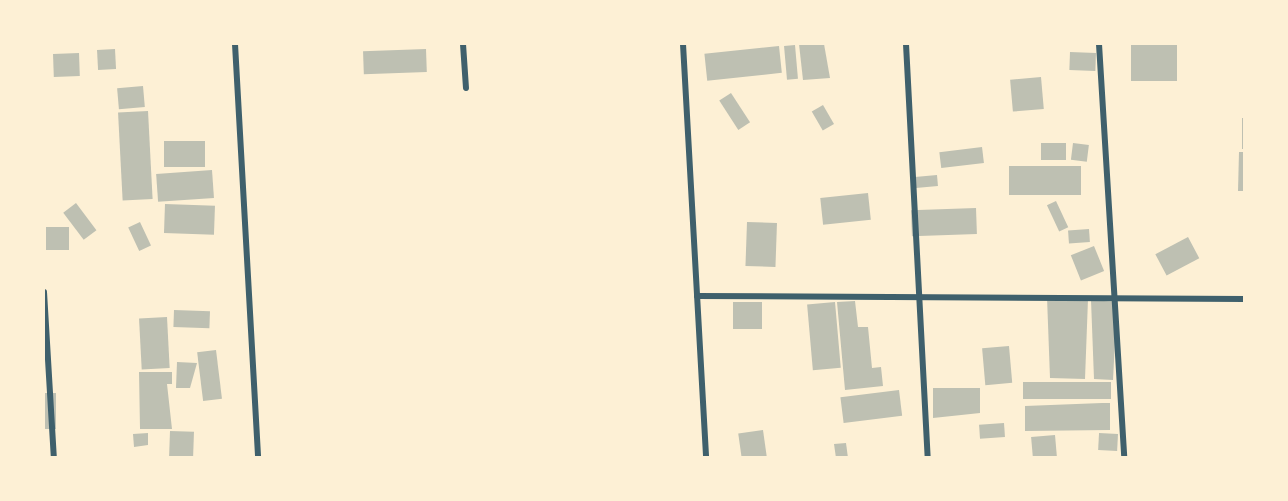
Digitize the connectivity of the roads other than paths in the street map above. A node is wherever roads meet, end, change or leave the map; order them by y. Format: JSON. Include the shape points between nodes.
{"nodes":[{"id":1,"x":235,"y":44,"type":"edge"},
{"id":2,"x":463,"y":44,"type":"edge"},
{"id":3,"x":683,"y":44,"type":"edge"},
{"id":4,"x":906,"y":44,"type":"edge"},
{"id":5,"x":1099,"y":44,"type":"edge"},
{"id":6,"x":466,"y":88,"type":"dead end"},
{"id":7,"x":44,"y":292,"type":"edge"},
{"id":8,"x":920,"y":294,"type":"junction"},
{"id":9,"x":697,"y":296,"type":"junction"},
{"id":10,"x":1116,"y":296,"type":"junction"},
{"id":11,"x":1245,"y":300,"type":"edge"},
{"id":12,"x":54,"y":458,"type":"edge"},
{"id":13,"x":258,"y":458,"type":"edge"},
{"id":14,"x":706,"y":458,"type":"edge"},
{"id":15,"x":928,"y":458,"type":"edge"},
{"id":16,"x":1124,"y":458,"type":"edge"}],
"edges":[{"from":1,"to":13,"type":"street"},
{"from":2,"to":6,"type":"street"},
{"from":3,"to":9,"type":"street"},
{"from":4,"to":8,"type":"street"},
{"from":5,"to":10,"type":"street"},
{"from":7,"to":12,"type":"street"},
{"from":8,"to":9,"type":"street"},
{"from":8,"to":10,"type":"street"},
{"from":8,"to":15,"type":"street"},
{"from":9,"to":14,"type":"street"},
{"from":10,"to":11,"type":"street"},
{"from":10,"to":16,"type":"street"}]}
